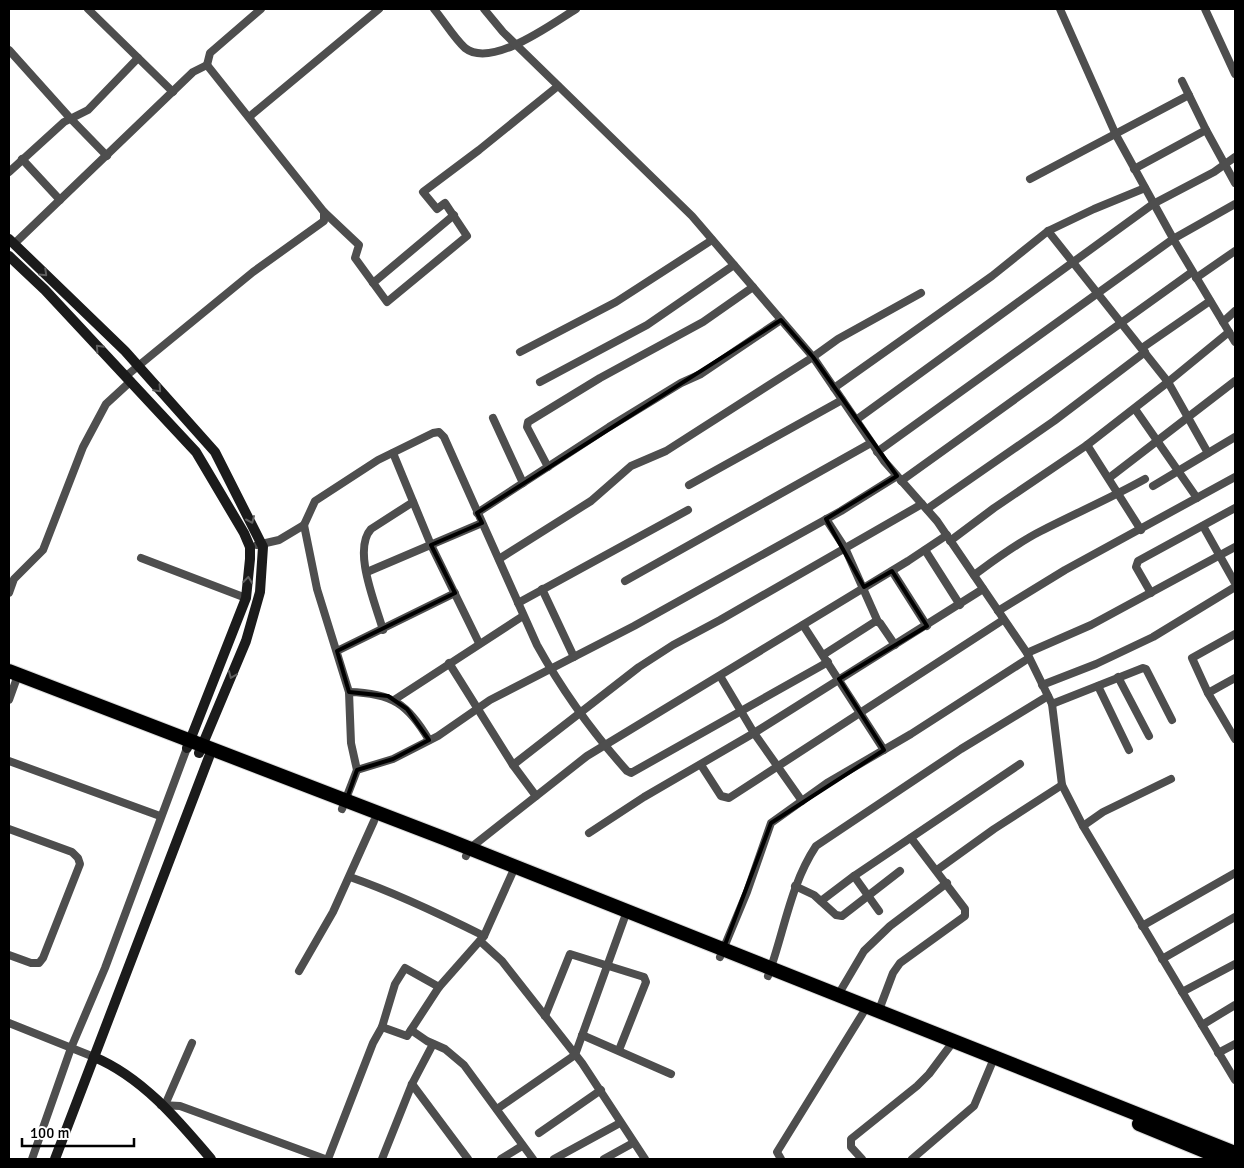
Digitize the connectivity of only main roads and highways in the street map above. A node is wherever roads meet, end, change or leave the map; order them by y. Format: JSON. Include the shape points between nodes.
{"nodes":[{"id":1,"x":12,"y":675,"type":"edge"},
{"id":2,"x":344,"y":805,"type":"junction"},
{"id":3,"x":467,"y":852,"type":"junction"},
{"id":4,"x":769,"y":972,"type":"junction"},
{"id":5,"x":1235,"y":1153,"type":"edge"},
{"id":6,"x":1224,"y":1159,"type":"edge"}],
"edges":[{"from":1,"to":2,"type":"highway"},
{"from":2,"to":3,"type":"highway"},
{"from":2,"to":3,"type":"highway","via":[[374,821]]},
{"from":3,"to":4,"type":"highway"},
{"from":4,"to":5,"type":"highway","via":[[878,1010]]},
{"from":4,"to":6,"type":"highway"}]}
